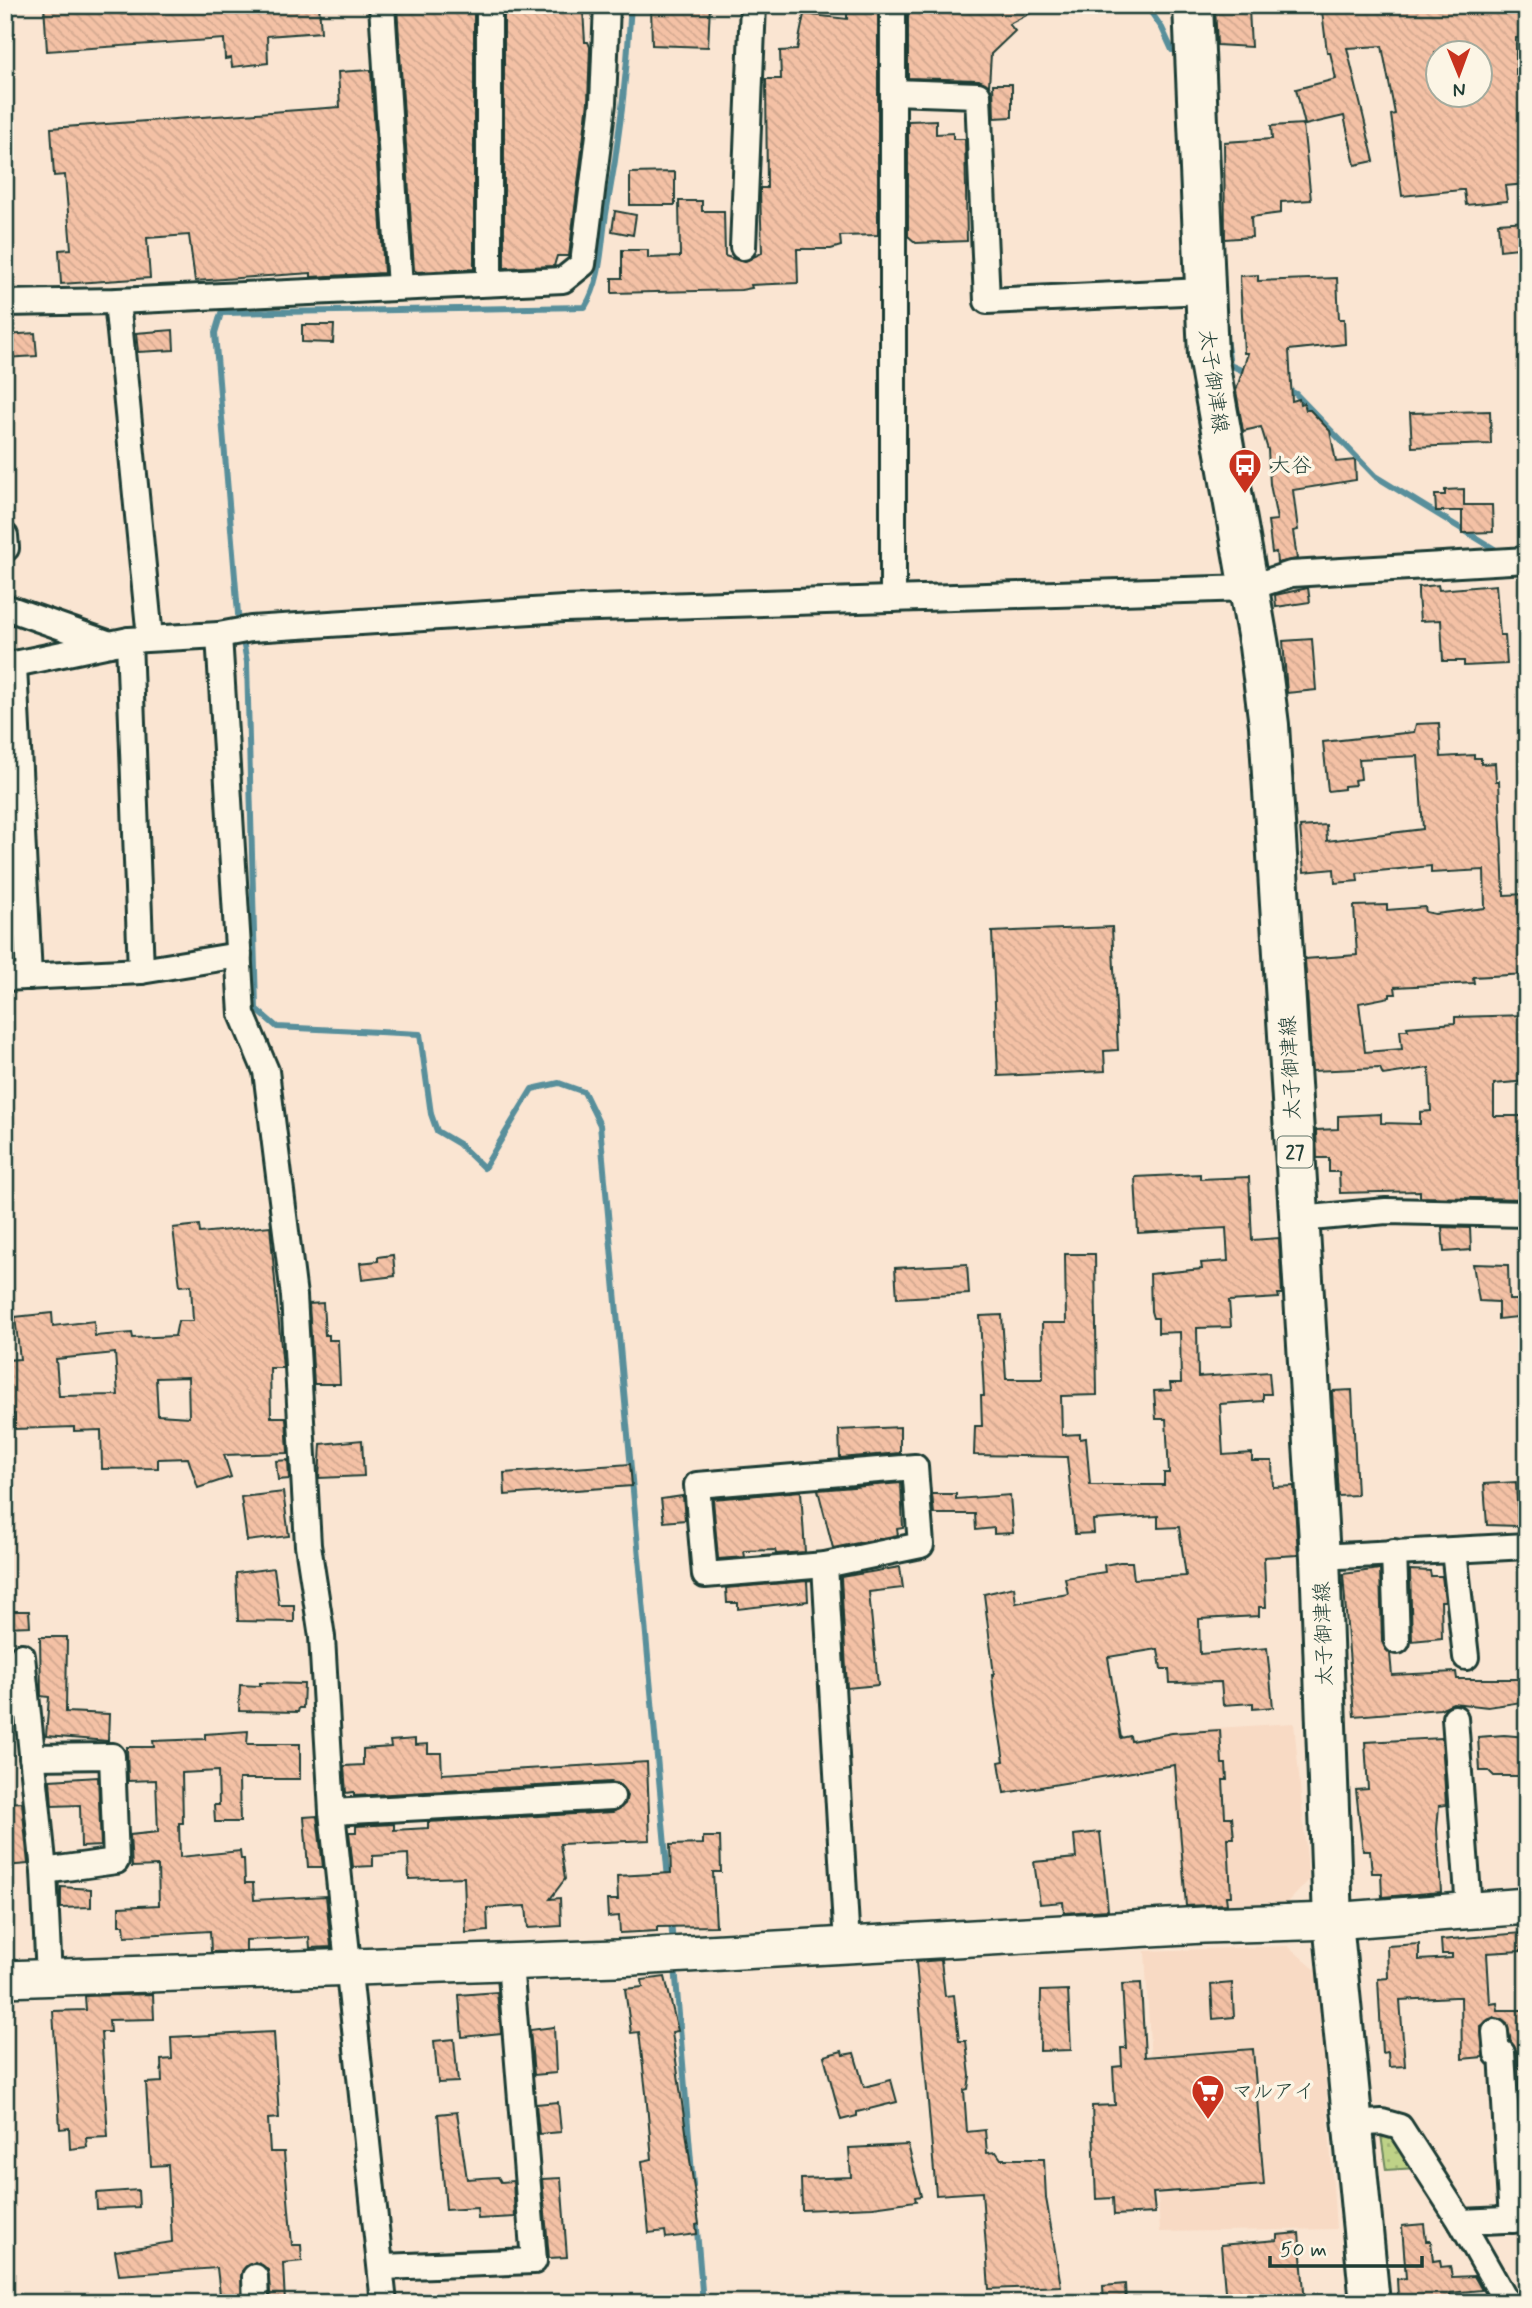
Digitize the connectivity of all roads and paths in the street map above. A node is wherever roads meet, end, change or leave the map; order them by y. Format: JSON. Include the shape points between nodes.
{"nodes":[{"id":1,"x":382,"y":5,"type":"edge"},
{"id":2,"x":489,"y":5,"type":"edge"},
{"id":3,"x":607,"y":5,"type":"edge"},
{"id":4,"x":752,"y":5,"type":"edge"},
{"id":5,"x":893,"y":5,"type":"edge"},
{"id":6,"x":1193,"y":5,"type":"edge"},
{"id":7,"x":893,"y":92,"type":"junction"},
{"id":8,"x":743,"y":247,"type":"dead end"},
{"id":9,"x":489,"y":281,"type":"junction"},
{"id":10,"x":400,"y":287,"type":"junction"},
{"id":11,"x":1203,"y":291,"type":"junction"},
{"id":12,"x":117,"y":301,"type":"junction"},
{"id":13,"x":5,"y":303,"type":"edge"},
{"id":14,"x":1527,"y":560,"type":"edge"},
{"id":15,"x":1249,"y":588,"type":"junction"},
{"id":16,"x":893,"y":599,"type":"junction"},
{"id":17,"x":5,"y":607,"type":"edge"},
{"id":18,"x":219,"y":635,"type":"junction"},
{"id":19,"x":130,"y":641,"type":"junction"},
{"id":20,"x":9,"y":666,"type":"edge"},
{"id":21,"x":239,"y":955,"type":"junction"},
{"id":22,"x":141,"y":971,"type":"junction"},
{"id":23,"x":17,"y":978,"type":"edge"},
{"id":24,"x":1527,"y":1214,"type":"edge"},
{"id":25,"x":1300,"y":1219,"type":"junction"},
{"id":26,"x":1527,"y":1546,"type":"edge"},
{"id":27,"x":1454,"y":1551,"type":"junction"},
{"id":28,"x":1394,"y":1552,"type":"junction"},
{"id":29,"x":1320,"y":1557,"type":"junction"},
{"id":30,"x":825,"y":1566,"type":"junction"},
{"id":31,"x":1397,"y":1641,"type":"dead end"},
{"id":32,"x":22,"y":1656,"type":"dead end"},
{"id":33,"x":1466,"y":1657,"type":"dead end"},
{"id":34,"x":1455,"y":1718,"type":"dead end"},
{"id":35,"x":32,"y":1757,"type":"junction"},
{"id":36,"x":612,"y":1797,"type":"dead end"},
{"id":37,"x":332,"y":1812,"type":"junction"},
{"id":38,"x":44,"y":1871,"type":"junction"},
{"id":39,"x":1527,"y":1906,"type":"edge"},
{"id":40,"x":1469,"y":1909,"type":"junction"},
{"id":41,"x":1334,"y":1921,"type":"junction"},
{"id":42,"x":847,"y":1945,"type":"junction"},
{"id":43,"x":510,"y":1963,"type":"junction"},
{"id":44,"x":350,"y":1966,"type":"junction"},
{"id":45,"x":49,"y":1978,"type":"junction"},
{"id":46,"x":5,"y":1979,"type":"edge"},
{"id":47,"x":1495,"y":2032,"type":"dead end"},
{"id":48,"x":1353,"y":2124,"type":"junction"},
{"id":49,"x":1519,"y":2219,"type":"edge"},
{"id":50,"x":1461,"y":2222,"type":"junction"},
{"id":51,"x":383,"y":2267,"type":"junction"},
{"id":52,"x":255,"y":2277,"type":"dead end"},
{"id":53,"x":256,"y":2303,"type":"edge"},
{"id":54,"x":384,"y":2303,"type":"edge"},
{"id":55,"x":1370,"y":2303,"type":"edge"},
{"id":56,"x":1507,"y":2303,"type":"edge"}],
"edges":[{"from":1,"to":10,"type":"street"},
{"from":2,"to":9,"type":"street"},
{"from":3,"to":9,"type":"street","via":[[603,103],[583,264],[562,280]]},
{"from":4,"to":8,"type":"street"},
{"from":5,"to":7,"type":"street"},
{"from":6,"to":11,"type":"main road","name":"太子御津線","number":"27"},
{"from":7,"to":11,"type":"street","via":[[978,95],[987,301]]},
{"from":7,"to":16,"type":"street"},
{"from":9,"to":10,"type":"street"},
{"from":10,"to":12,"type":"street"},
{"from":11,"to":15,"type":"main road","name":"太子御津線","number":"27","via":[[1208,356]]},
{"from":12,"to":13,"type":"street"},
{"from":12,"to":19,"type":"street"},
{"from":14,"to":15,"type":"street","via":[[1292,574]]},
{"from":15,"to":16,"type":"street"},
{"from":15,"to":25,"type":"main road","name":"太子御津線","number":"27","via":[[1269,725]]},
{"from":16,"to":18,"type":"street","via":[[564,609],[251,629]]},
{"from":17,"to":19,"type":"street"},
{"from":18,"to":19,"type":"street"},
{"from":18,"to":21,"type":"street"},
{"from":19,"to":20,"type":"street"},
{"from":19,"to":22,"type":"street"},
{"from":20,"to":23,"type":"street"},
{"from":21,"to":22,"type":"street"},
{"from":21,"to":37,"type":"street","via":[[243,1014],[267,1071],[294,1296],[307,1545],[322,1637]]},
{"from":22,"to":23,"type":"street"},
{"from":24,"to":25,"type":"street","via":[[1386,1211]]},
{"from":25,"to":29,"type":"main road","name":"太子御津線","number":"27"},
{"from":26,"to":27,"type":"street"},
{"from":27,"to":28,"type":"street"},
{"from":27,"to":33,"type":"street"},
{"from":28,"to":29,"type":"street"},
{"from":28,"to":31,"type":"street"},
{"from":29,"to":41,"type":"main road","name":"太子御津線","number":"27"},
{"from":30,"to":30,"type":"street","via":[[921,1545],[915,1467],[696,1486],[705,1575]]},
{"from":30,"to":42,"type":"street"},
{"from":32,"to":35,"type":"street"},
{"from":34,"to":40,"type":"street"},
{"from":35,"to":38,"type":"street"},
{"from":35,"to":38,"type":"street","via":[[112,1756],[116,1861]]},
{"from":36,"to":37,"type":"street"},
{"from":37,"to":44,"type":"street"},
{"from":38,"to":45,"type":"street"},
{"from":39,"to":40,"type":"street"},
{"from":40,"to":41,"type":"street"},
{"from":41,"to":42,"type":"street"},
{"from":41,"to":48,"type":"main road","name":"太子御津線","number":"27"},
{"from":42,"to":43,"type":"street"},
{"from":43,"to":44,"type":"street"},
{"from":43,"to":51,"type":"street","via":[[534,2261]]},
{"from":44,"to":45,"type":"street"},
{"from":44,"to":51,"type":"street"},
{"from":45,"to":46,"type":"street"},
{"from":47,"to":49,"type":"street","via":[[1514,2109]]},
{"from":48,"to":50,"type":"street","via":[[1382,2122],[1400,2127]]},
{"from":48,"to":55,"type":"main road","name":"太子御津線","number":"27"},
{"from":49,"to":50,"type":"street"},
{"from":50,"to":56,"type":"street"},
{"from":51,"to":54,"type":"street"},
{"from":52,"to":53,"type":"street"}]}
